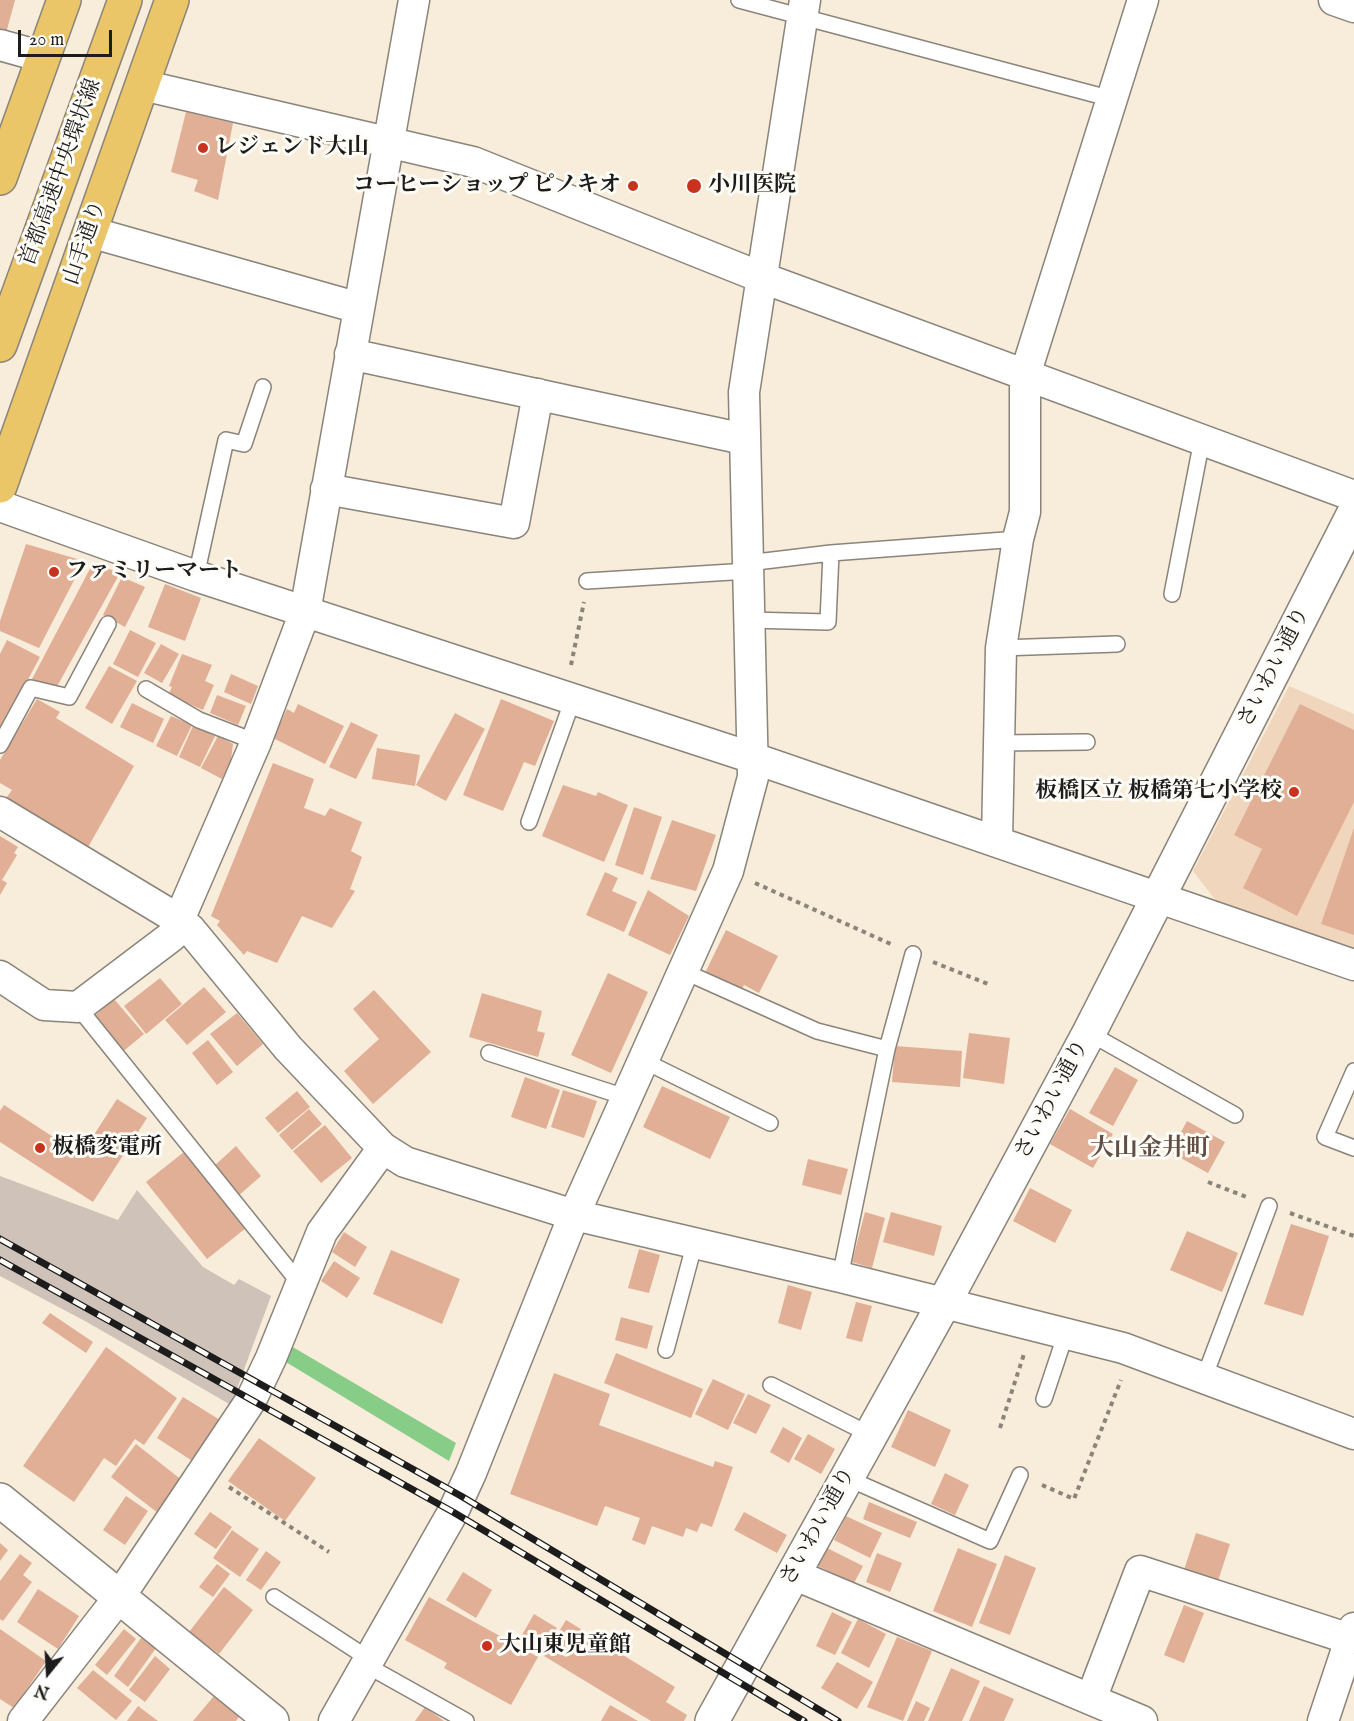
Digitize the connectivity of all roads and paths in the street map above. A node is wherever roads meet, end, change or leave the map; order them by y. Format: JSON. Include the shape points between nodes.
{"nodes":[{"id":1,"x":64,"y":0,"type":"edge"},
{"id":2,"x":110,"y":0,"type":"edge"},
{"id":3,"x":124,"y":0,"type":"edge"},
{"id":4,"x":172,"y":0,"type":"edge"},
{"id":5,"x":414,"y":0,"type":"edge"},
{"id":6,"x":739,"y":0,"type":"edge"},
{"id":7,"x":1143,"y":0,"type":"edge"},
{"id":8,"x":1334,"y":0,"type":"edge"},
{"id":9,"x":1354,"y":7,"type":"edge"},
{"id":10,"x":804,"y":8,"type":"edge"},
{"id":11,"x":0,"y":45,"type":"edge"},
{"id":12,"x":44,"y":57,"type":"junction"},
{"id":13,"x":142,"y":85,"type":"junction"},
{"id":14,"x":1112,"y":99,"type":"junction"},
{"id":15,"x":389,"y":143,"type":"junction"},
{"id":16,"x":0,"y":178,"type":"edge"},
{"id":17,"x":90,"y":232,"type":"junction"},
{"id":18,"x":762,"y":278,"type":"junction"},
{"id":19,"x":0,"y":304,"type":"edge"},
{"id":20,"x":359,"y":308,"type":"junction"},
{"id":21,"x":0,"y":345,"type":"edge"},
{"id":22,"x":350,"y":354,"type":"junction"},
{"id":23,"x":1025,"y":375,"type":"junction"},
{"id":24,"x":263,"y":387,"type":"dead end"},
{"id":25,"x":538,"y":394,"type":"junction"},
{"id":26,"x":744,"y":439,"type":"junction"},
{"id":27,"x":1202,"y":440,"type":"junction"},
{"id":28,"x":0,"y":486,"type":"edge"},
{"id":29,"x":326,"y":489,"type":"junction"},
{"id":30,"x":1354,"y":496,"type":"edge"},
{"id":31,"x":0,"y":506,"type":"edge"},
{"id":32,"x":1354,"y":513,"type":"edge"},
{"id":33,"x":1018,"y":539,"type":"junction"},
{"id":34,"x":831,"y":553,"type":"junction"},
{"id":35,"x":748,"y":567,"type":"junction"},
{"id":36,"x":196,"y":576,"type":"junction"},
{"id":37,"x":587,"y":580,"type":"dead end"},
{"id":38,"x":1172,"y":594,"type":"dead end"},
{"id":39,"x":585,"y":597,"type":"dead end"},
{"id":40,"x":305,"y":612,"type":"junction"},
{"id":41,"x":749,"y":620,"type":"junction"},
{"id":42,"x":108,"y":624,"type":"dead end"},
{"id":43,"x":1117,"y":644,"type":"dead end"},
{"id":44,"x":1000,"y":648,"type":"junction"},
{"id":45,"x":572,"y":663,"type":"dead end"},
{"id":46,"x":146,"y":689,"type":"dead end"},
{"id":47,"x":573,"y":699,"type":"junction"},
{"id":48,"x":256,"y":742,"type":"junction"},
{"id":49,"x":1087,"y":742,"type":"dead end"},
{"id":50,"x":998,"y":743,"type":"junction"},
{"id":51,"x":0,"y":746,"type":"edge"},
{"id":52,"x":753,"y":758,"type":"junction"},
{"id":53,"x":0,"y":812,"type":"edge"},
{"id":54,"x":529,"y":822,"type":"dead end"},
{"id":55,"x":996,"y":841,"type":"junction"},
{"id":56,"x":728,"y":871,"type":"junction"},
{"id":57,"x":1158,"y":896,"type":"junction"},
{"id":58,"x":180,"y":921,"type":"junction"},
{"id":59,"x":913,"y":954,"type":"junction"},
{"id":60,"x":1354,"y":964,"type":"edge"},
{"id":61,"x":683,"y":971,"type":"junction"},
{"id":62,"x":0,"y":976,"type":"edge"},
{"id":63,"x":988,"y":984,"type":"dead end"},
{"id":64,"x":78,"y":1007,"type":"junction"},
{"id":65,"x":1089,"y":1033,"type":"junction"},
{"id":66,"x":887,"y":1048,"type":"junction"},
{"id":67,"x":489,"y":1053,"type":"dead end"},
{"id":68,"x":642,"y":1060,"type":"junction"},
{"id":69,"x":1354,"y":1071,"type":"edge"},
{"id":70,"x":626,"y":1097,"type":"junction"},
{"id":71,"x":1235,"y":1115,"type":"dead end"},
{"id":72,"x":770,"y":1123,"type":"dead end"},
{"id":73,"x":383,"y":1148,"type":"junction"},
{"id":74,"x":1354,"y":1148,"type":"edge"},
{"id":75,"x":1269,"y":1206,"type":"dead end"},
{"id":76,"x":574,"y":1215,"type":"junction"},
{"id":77,"x":695,"y":1242,"type":"junction"},
{"id":78,"x":840,"y":1277,"type":"junction"},
{"id":79,"x":301,"y":1285,"type":"junction"},
{"id":80,"x":944,"y":1303,"type":"junction"},
{"id":81,"x":1033,"y":1324,"type":"junction"},
{"id":82,"x":1066,"y":1333,"type":"junction"},
{"id":83,"x":666,"y":1350,"type":"dead end"},
{"id":84,"x":1132,"y":1351,"type":"junction"},
{"id":85,"x":1204,"y":1378,"type":"junction"},
{"id":86,"x":771,"y":1385,"type":"dead end"},
{"id":87,"x":1044,"y":1399,"type":"dead end"},
{"id":88,"x":999,"y":1428,"type":"dead end"},
{"id":89,"x":1354,"y":1434,"type":"edge"},
{"id":90,"x":871,"y":1435,"type":"junction"},
{"id":91,"x":206,"y":1467,"type":"junction"},
{"id":92,"x":1020,"y":1475,"type":"joint"},
{"id":93,"x":847,"y":1478,"type":"junction"},
{"id":94,"x":0,"y":1500,"type":"edge"},
{"id":95,"x":329,"y":1552,"type":"dead end"},
{"id":96,"x":793,"y":1574,"type":"junction"},
{"id":97,"x":120,"y":1596,"type":"junction"},
{"id":98,"x":274,"y":1597,"type":"dead end"},
{"id":99,"x":1352,"y":1634,"type":"edge"},
{"id":100,"x":368,"y":1662,"type":"junction"},
{"id":101,"x":1091,"y":1699,"type":"junction"},
{"id":102,"x":0,"y":1716,"type":"edge"},
{"id":103,"x":8,"y":1721,"type":"edge"},
{"id":104,"x":23,"y":1721,"type":"edge"},
{"id":105,"x":272,"y":1721,"type":"edge"},
{"id":106,"x":334,"y":1721,"type":"edge"},
{"id":107,"x":466,"y":1721,"type":"edge"},
{"id":108,"x":712,"y":1721,"type":"edge"},
{"id":109,"x":1142,"y":1721,"type":"edge"},
{"id":110,"x":1323,"y":1721,"type":"edge"}],
"edges":[{"from":1,"to":12,"type":"main road"},
{"from":2,"to":19,"type":"main road","name":"首都高速中央環状線"},
{"from":3,"to":21,"type":"main road","name":"首都高速中央環状線"},
{"from":4,"to":13,"type":"main road","name":"山手通り"},
{"from":5,"to":15,"type":"street"},
{"from":6,"to":10,"type":"lane"},
{"from":7,"to":14,"type":"street"},
{"from":8,"to":9,"type":"street"},
{"from":10,"to":14,"type":"lane"},
{"from":10,"to":18,"type":"street"},
{"from":11,"to":12,"type":"street"},
{"from":12,"to":16,"type":"main road"},
{"from":13,"to":15,"type":"street"},
{"from":13,"to":17,"type":"main road","name":"山手通り"},
{"from":14,"to":23,"type":"street"},
{"from":15,"to":18,"type":"street","via":[[473,162]]},
{"from":15,"to":20,"type":"street"},
{"from":17,"to":20,"type":"street"},
{"from":17,"to":28,"type":"main road","name":"山手通り"},
{"from":18,"to":23,"type":"street"},
{"from":18,"to":26,"type":"street","via":[[744,392]]},
{"from":20,"to":22,"type":"street"},
{"from":22,"to":25,"type":"street"},
{"from":22,"to":29,"type":"street"},
{"from":23,"to":27,"type":"street"},
{"from":23,"to":33,"type":"street","via":[[1025,512]]},
{"from":24,"to":36,"type":"lane","via":[[244,444],[226,440]]},
{"from":25,"to":26,"type":"street"},
{"from":25,"to":29,"type":"street","via":[[514,523]]},
{"from":26,"to":35,"type":"street"},
{"from":27,"to":30,"type":"street"},
{"from":27,"to":38,"type":"lane"},
{"from":29,"to":40,"type":"street"},
{"from":31,"to":36,"type":"street"},
{"from":32,"to":57,"type":"street","name":"さいわい通り"},
{"from":33,"to":34,"type":"lane"},
{"from":33,"to":44,"type":"street"},
{"from":34,"to":35,"type":"lane"},
{"from":34,"to":41,"type":"lane","via":[[828,622]]},
{"from":35,"to":37,"type":"lane"},
{"from":35,"to":41,"type":"street"},
{"from":36,"to":40,"type":"street"},
{"from":39,"to":45,"type":"path"},
{"from":40,"to":47,"type":"street"},
{"from":40,"to":48,"type":"street"},
{"from":41,"to":52,"type":"street"},
{"from":42,"to":51,"type":"lane","via":[[69,698],[32,688]]},
{"from":43,"to":44,"type":"lane"},
{"from":44,"to":50,"type":"street"},
{"from":46,"to":48,"type":"lane","via":[[199,720]]},
{"from":47,"to":52,"type":"street"},
{"from":47,"to":54,"type":"lane"},
{"from":48,"to":58,"type":"street"},
{"from":49,"to":50,"type":"lane"},
{"from":50,"to":55,"type":"street"},
{"from":52,"to":55,"type":"street"},
{"from":52,"to":56,"type":"street","via":[[753,777]]},
{"from":53,"to":58,"type":"street"},
{"from":55,"to":57,"type":"street"},
{"from":56,"to":59,"type":"path"},
{"from":56,"to":61,"type":"street"},
{"from":57,"to":60,"type":"street"},
{"from":57,"to":65,"type":"street","name":"さいわい通り"},
{"from":58,"to":64,"type":"street","via":[[172,936]]},
{"from":58,"to":73,"type":"street","via":[[288,1048]]},
{"from":59,"to":63,"type":"path"},
{"from":59,"to":66,"type":"lane"},
{"from":61,"to":66,"type":"lane","via":[[817,1031]]},
{"from":61,"to":68,"type":"street"},
{"from":62,"to":64,"type":"street","via":[[44,1005]]},
{"from":64,"to":79,"type":"lane"},
{"from":65,"to":71,"type":"lane"},
{"from":65,"to":80,"type":"street","name":"さいわい通り"},
{"from":66,"to":78,"type":"lane"},
{"from":67,"to":70,"type":"lane"},
{"from":68,"to":70,"type":"street"},
{"from":68,"to":72,"type":"lane"},
{"from":69,"to":74,"type":"lane","via":[[1325,1137]]},
{"from":70,"to":76,"type":"street"},
{"from":73,"to":76,"type":"street","via":[[405,1162]]},
{"from":73,"to":79,"type":"street","via":[[322,1233]]},
{"from":75,"to":85,"type":"lane"},
{"from":76,"to":77,"type":"street"},
{"from":76,"to":100,"type":"street","via":[[468,1481]]},
{"from":77,"to":78,"type":"street"},
{"from":77,"to":83,"type":"lane"},
{"from":78,"to":80,"type":"street"},
{"from":79,"to":91,"type":"street","via":[[251,1400]]},
{"from":80,"to":81,"type":"street"},
{"from":80,"to":90,"type":"street","name":"さいわい通り"},
{"from":81,"to":82,"type":"street"},
{"from":81,"to":88,"type":"path"},
{"from":82,"to":84,"type":"street"},
{"from":82,"to":87,"type":"lane"},
{"from":84,"to":85,"type":"street"},
{"from":84,"to":92,"type":"path","via":[[1074,1499]]},
{"from":85,"to":89,"type":"street"},
{"from":86,"to":90,"type":"lane"},
{"from":90,"to":93,"type":"street","name":"さいわい通り"},
{"from":91,"to":95,"type":"path","via":[[221,1482]]},
{"from":91,"to":97,"type":"street"},
{"from":92,"to":93,"type":"lane","via":[[990,1541]]},
{"from":93,"to":96,"type":"street","name":"さいわい通り"},
{"from":94,"to":97,"type":"street"},
{"from":96,"to":101,"type":"street"},
{"from":96,"to":108,"type":"street","name":"さいわい通り"},
{"from":97,"to":104,"type":"street"},
{"from":97,"to":105,"type":"street"},
{"from":98,"to":100,"type":"lane"},
{"from":99,"to":101,"type":"street","via":[[1140,1570]]},
{"from":99,"to":110,"type":"street"},
{"from":100,"to":106,"type":"street"},
{"from":100,"to":107,"type":"lane"},
{"from":101,"to":109,"type":"street"},
{"from":102,"to":103,"type":"street"}]}
